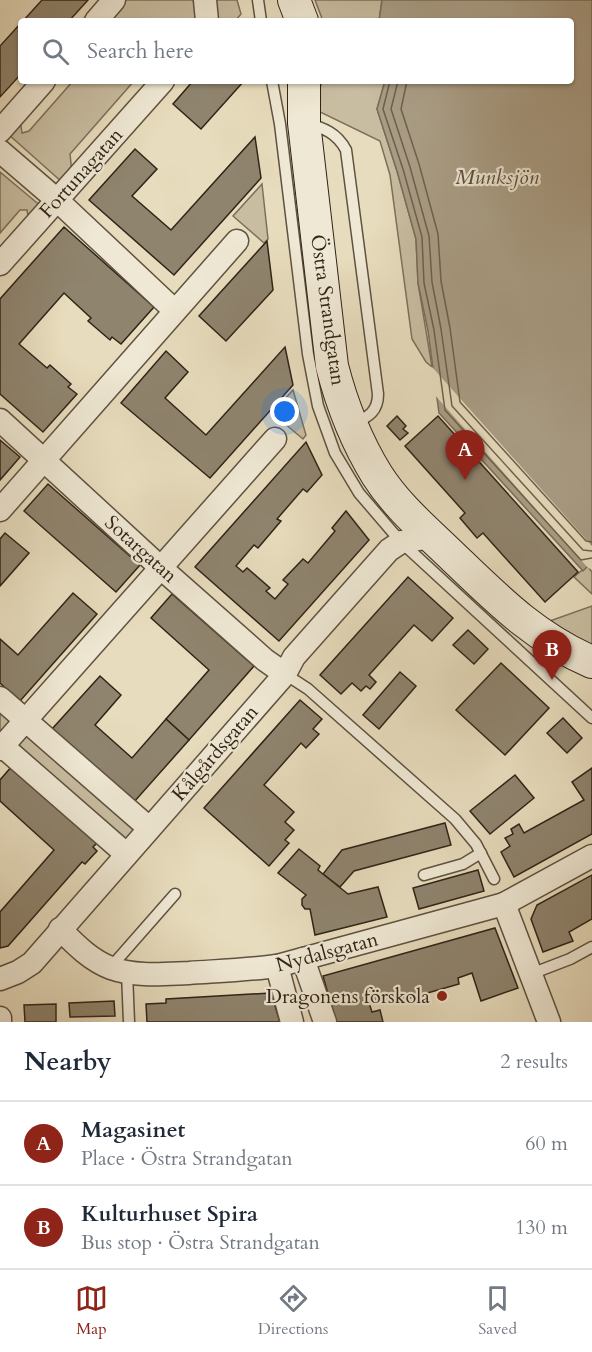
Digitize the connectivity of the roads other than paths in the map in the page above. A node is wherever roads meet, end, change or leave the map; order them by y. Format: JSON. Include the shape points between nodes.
{"nodes":[{"id":1,"x":114,"y":0,"type":"edge"},
{"id":2,"x":205,"y":0,"type":"edge"},
{"id":3,"x":258,"y":0,"type":"edge"},
{"id":4,"x":294,"y":0,"type":"edge"},
{"id":5,"x":302,"y":0,"type":"edge"},
{"id":6,"x":99,"y":18,"type":"edge"},
{"id":7,"x":207,"y":18,"type":"edge"},
{"id":8,"x":261,"y":18,"type":"edge"},
{"id":9,"x":302,"y":18,"type":"edge"},
{"id":10,"x":303,"y":18,"type":"edge"},
{"id":11,"x":41,"y":84,"type":"edge"},
{"id":12,"x":160,"y":84,"type":"edge"},
{"id":13,"x":273,"y":84,"type":"edge"},
{"id":14,"x":304,"y":84,"type":"edge"},
{"id":15,"x":304,"y":123,"type":"junction"},
{"id":16,"x":0,"y":131,"type":"edge"},
{"id":17,"x":0,"y":150,"type":"edge"},
{"id":18,"x":57,"y":200,"type":"junction"},
{"id":19,"x":237,"y":241,"type":"dead end"},
{"id":20,"x":0,"y":264,"type":"edge"},
{"id":21,"x":174,"y":310,"type":"junction"},
{"id":22,"x":0,"y":420,"type":"edge"},
{"id":23,"x":351,"y":424,"type":"junction"},
{"id":24,"x":276,"y":439,"type":"dead end"},
{"id":25,"x":45,"y":460,"type":"junction"},
{"id":26,"x":0,"y":510,"type":"edge"},
{"id":27,"x":432,"y":537,"type":"junction"},
{"id":28,"x":401,"y":542,"type":"junction"},
{"id":29,"x":161,"y":568,"type":"junction"},
{"id":30,"x":587,"y":663,"type":"edge"},
{"id":31,"x":285,"y":674,"type":"junction"},
{"id":32,"x":0,"y":698,"type":"edge"},
{"id":33,"x":592,"y":718,"type":"edge"},
{"id":34,"x":26,"y":720,"type":"junction"},
{"id":35,"x":1,"y":746,"type":"edge"},
{"id":36,"x":149,"y":828,"type":"junction"},
{"id":37,"x":481,"y":853,"type":"junction"},
{"id":38,"x":126,"y":854,"type":"junction"},
{"id":39,"x":592,"y":856,"type":"edge"},
{"id":40,"x":424,"y":875,"type":"dead end"},
{"id":41,"x":494,"y":879,"type":"dead end"},
{"id":42,"x":174,"y":894,"type":"dead end"},
{"id":43,"x":504,"y":904,"type":"junction"},
{"id":44,"x":60,"y":929,"type":"junction"},
{"id":45,"x":592,"y":947,"type":"edge"},
{"id":46,"x":303,"y":959,"type":"junction"},
{"id":47,"x":277,"y":966,"type":"junction"},
{"id":48,"x":118,"y":970,"type":"junction"},
{"id":49,"x":531,"y":974,"type":"junction"},
{"id":50,"x":0,"y":979,"type":"edge"},
{"id":51,"x":129,"y":1022,"type":"edge"},
{"id":52,"x":292,"y":1022,"type":"edge"},
{"id":53,"x":325,"y":1022,"type":"edge"},
{"id":54,"x":549,"y":1022,"type":"edge"}],
"edges":[{"from":1,"to":6,"type":"street"},
{"from":2,"to":7,"type":"street"},
{"from":3,"to":8,"type":"lane"},
{"from":4,"to":9,"type":"main road"},
{"from":5,"to":10,"type":"main road"},
{"from":11,"to":16,"type":"street"},
{"from":12,"to":18,"type":"street","name":"Fortunagatan"},
{"from":13,"to":28,"type":"lane","via":[[318,406],[335,453],[359,493]]},
{"from":14,"to":15,"type":"main road","name":"Östra Strandgatan"},
{"from":15,"to":23,"type":"main road","name":"Östra Strandgatan","via":[[332,366]]},
{"from":15,"to":23,"type":"lane","via":[[327,129],[346,150],[378,394],[373,412]]},
{"from":17,"to":18,"type":"street"},
{"from":18,"to":20,"type":"street","name":"Fortunagatan"},
{"from":18,"to":21,"type":"street"},
{"from":19,"to":21,"type":"street"},
{"from":21,"to":25,"type":"street"},
{"from":22,"to":25,"type":"street","name":"Sotargatan"},
{"from":23,"to":27,"type":"main road","name":"Östra Strandgatan","via":[[396,502]]},
{"from":24,"to":29,"type":"street"},
{"from":25,"to":26,"type":"street"},
{"from":25,"to":29,"type":"street","name":"Sotargatan"},
{"from":27,"to":28,"type":"street","name":"Kålgårdsgatan"},
{"from":27,"to":30,"type":"main road","name":"Östra Strandgatan","via":[[533,630]]},
{"from":28,"to":31,"type":"street","name":"Kålgårdsgatan","via":[[382,556],[294,657]]},
{"from":28,"to":33,"type":"lane"},
{"from":29,"to":31,"type":"street","name":"Sotargatan"},
{"from":29,"to":34,"type":"street"},
{"from":31,"to":36,"type":"street","name":"Kålgårdsgatan"},
{"from":31,"to":37,"type":"lane","via":[[308,689],[455,819]]},
{"from":32,"to":34,"type":"street"},
{"from":34,"to":35,"type":"street"},
{"from":34,"to":36,"type":"street"},
{"from":35,"to":38,"type":"street"},
{"from":36,"to":38,"type":"street","name":"Kålgårdsgatan"},
{"from":37,"to":40,"type":"lane","via":[[463,864]]},
{"from":37,"to":41,"type":"lane"},
{"from":38,"to":44,"type":"street","name":"Kålgårdsgatan"},
{"from":39,"to":43,"type":"street","name":"Nydalsgatan"},
{"from":42,"to":48,"type":"lane"},
{"from":43,"to":46,"type":"street","name":"Nydalsgatan"},
{"from":43,"to":49,"type":"street"},
{"from":44,"to":48,"type":"street","via":[[82,950]]},
{"from":44,"to":50,"type":"street","name":"Kålgårdsgatan","via":[[32,963]]},
{"from":45,"to":49,"type":"lane"},
{"from":46,"to":47,"type":"street","name":"Nydalsgatan"},
{"from":46,"to":53,"type":"street"},
{"from":47,"to":48,"type":"street","name":"Nydalsgatan","via":[[166,974]]},
{"from":47,"to":52,"type":"street"},
{"from":48,"to":51,"type":"lane"},
{"from":49,"to":54,"type":"street"}]}
